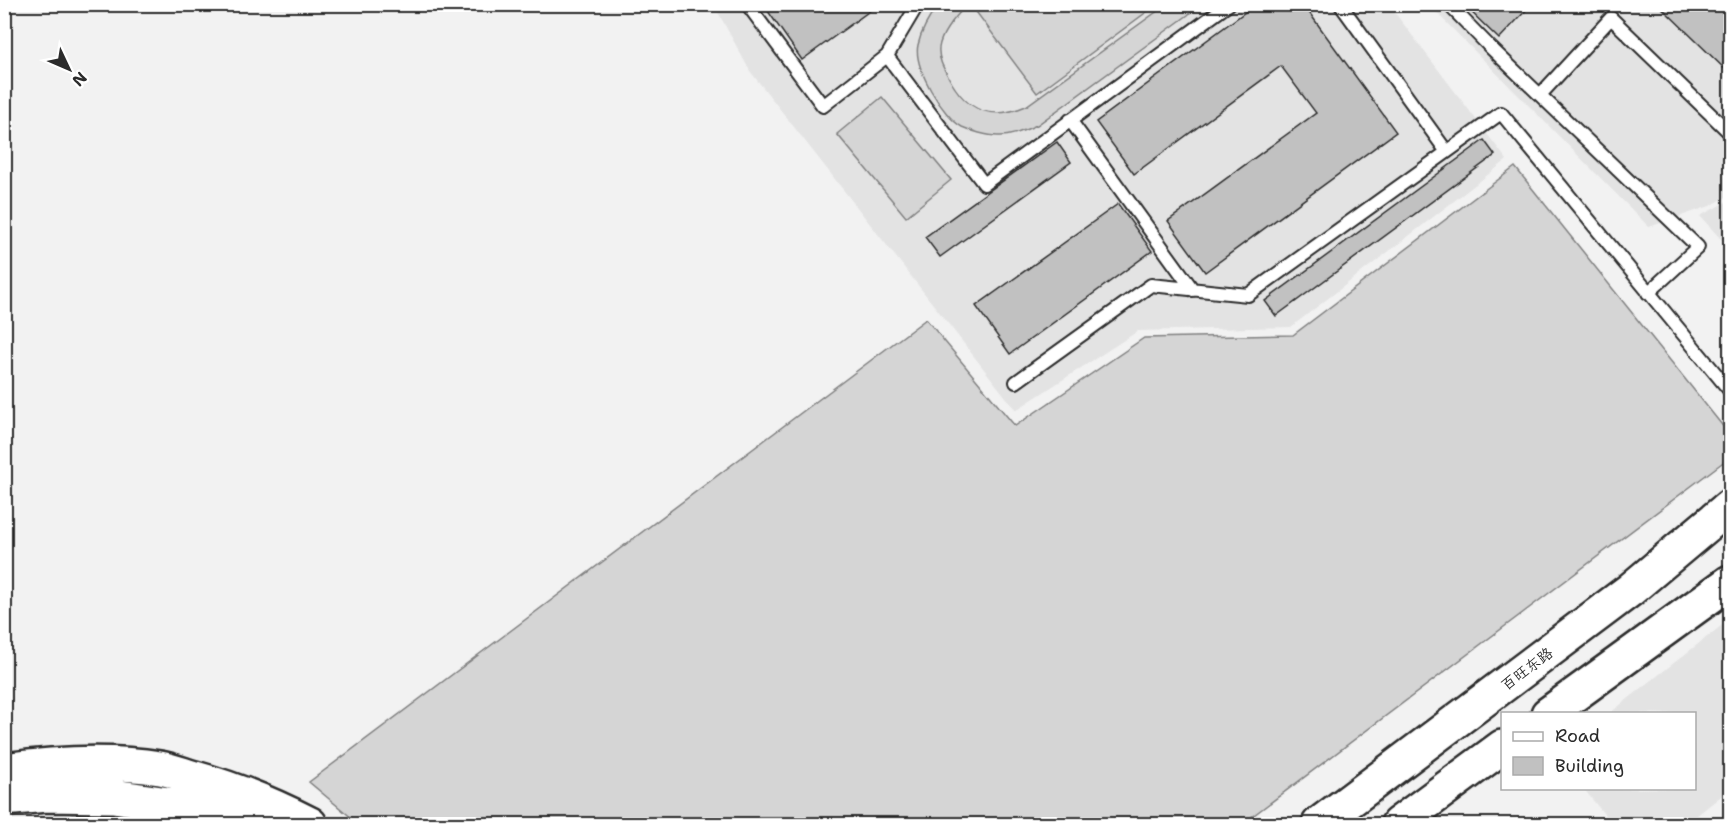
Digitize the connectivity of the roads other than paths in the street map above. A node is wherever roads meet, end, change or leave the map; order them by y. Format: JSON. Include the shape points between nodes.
{"nodes":[{"id":1,"x":747,"y":4,"type":"edge"},
{"id":2,"x":918,"y":4,"type":"edge"},
{"id":3,"x":1229,"y":4,"type":"edge"},
{"id":4,"x":1340,"y":4,"type":"edge"},
{"id":5,"x":1448,"y":4,"type":"edge"},
{"id":6,"x":887,"y":56,"type":"junction"},
{"id":7,"x":1540,"y":95,"type":"junction"},
{"id":8,"x":1071,"y":120,"type":"junction"},
{"id":9,"x":1731,"y":133,"type":"edge"},
{"id":10,"x":1447,"y":152,"type":"junction"},
{"id":11,"x":1193,"y":290,"type":"junction"},
{"id":12,"x":1648,"y":293,"type":"junction"},
{"id":13,"x":1016,"y":382,"type":"dead end"},
{"id":14,"x":1731,"y":391,"type":"edge"},
{"id":15,"x":1731,"y":506,"type":"edge"},
{"id":16,"x":1731,"y":582,"type":"edge"},
{"id":17,"x":1551,"y":712,"type":"edge"},
{"id":18,"x":1501,"y":748,"type":"edge"},
{"id":19,"x":4,"y":770,"type":"edge"},
{"id":20,"x":4,"y":799,"type":"edge"},
{"id":21,"x":250,"y":825,"type":"edge"},
{"id":22,"x":310,"y":825,"type":"edge"},
{"id":23,"x":1319,"y":825,"type":"edge"},
{"id":24,"x":1398,"y":825,"type":"edge"}],
"edges":[{"from":1,"to":6,"type":"lane","via":[[823,106]]},
{"from":2,"to":6,"type":"lane"},
{"from":3,"to":8,"type":"lane"},
{"from":4,"to":10,"type":"lane"},
{"from":5,"to":7,"type":"lane"},
{"from":6,"to":8,"type":"lane","via":[[984,184]]},
{"from":7,"to":9,"type":"lane","via":[[1611,18]]},
{"from":7,"to":12,"type":"lane","via":[[1698,247]]},
{"from":8,"to":11,"type":"lane"},
{"from":10,"to":11,"type":"lane","via":[[1248,295]]},
{"from":10,"to":12,"type":"lane","via":[[1501,113]]},
{"from":11,"to":13,"type":"lane","via":[[1151,285]]},
{"from":12,"to":14,"type":"lane"},
{"from":15,"to":23,"type":"main road","name":"百旺东路","via":[[1630,590]]},
{"from":16,"to":17,"type":"main road"},
{"from":18,"to":24,"type":"main road"},
{"from":19,"to":22,"type":"main road","via":[[44,764],[161,768],[264,801]]},
{"from":20,"to":21,"type":"main road","via":[[113,796],[210,810]]}]}
